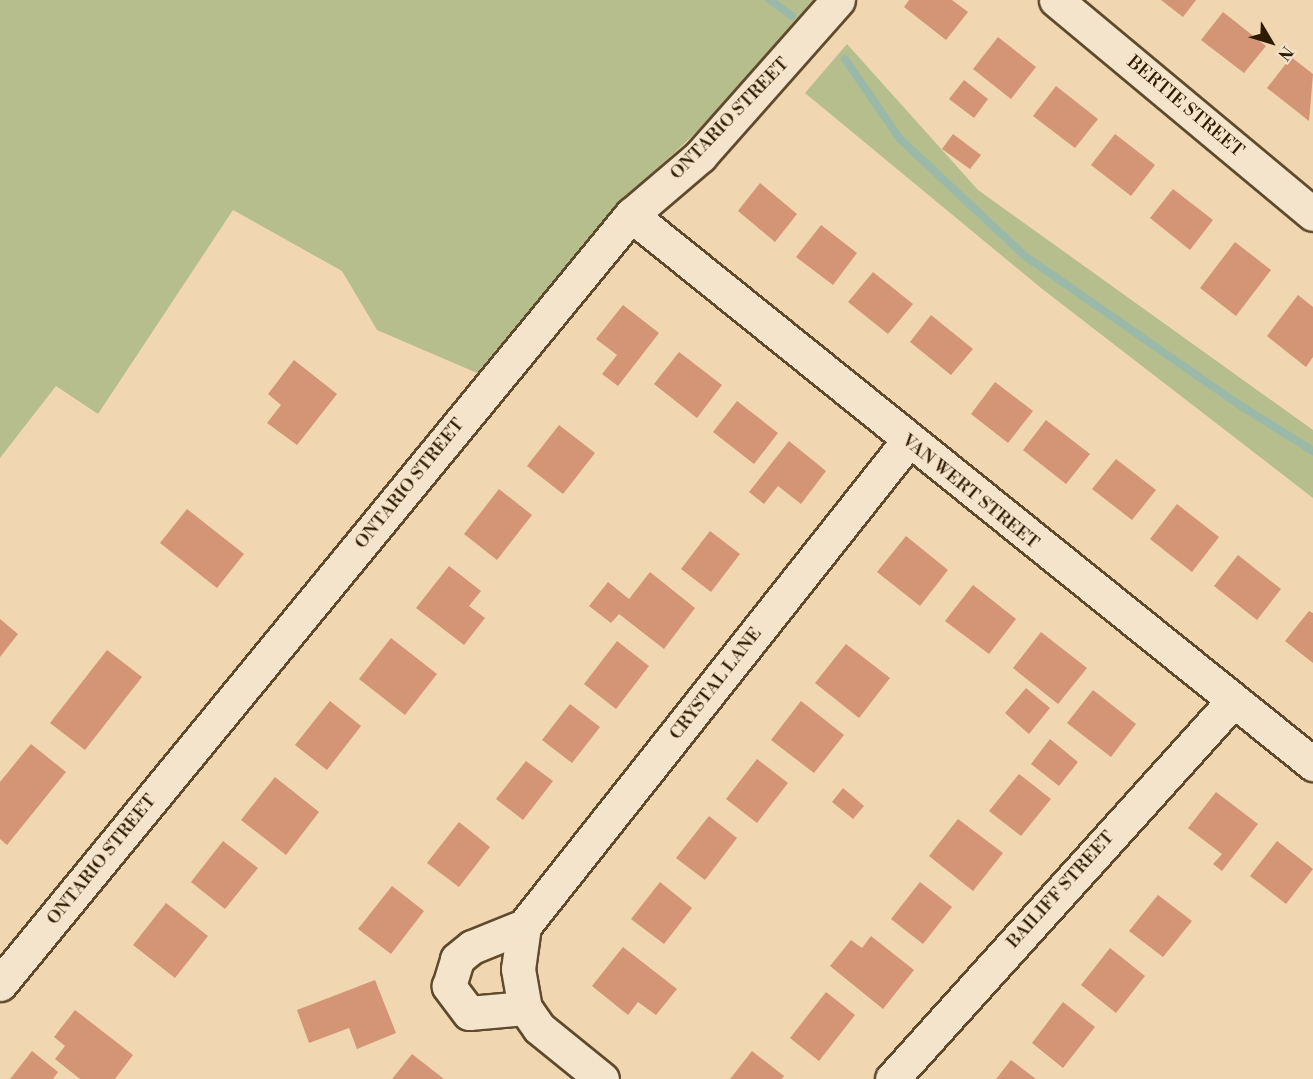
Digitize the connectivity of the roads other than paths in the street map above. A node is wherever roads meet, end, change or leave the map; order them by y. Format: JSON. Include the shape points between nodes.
{"nodes":[{"id":1,"x":838,"y":0,"type":"edge"},
{"id":2,"x":1056,"y":0,"type":"edge"},
{"id":3,"x":1313,"y":214,"type":"edge"},
{"id":4,"x":631,"y":215,"type":"junction"},
{"id":5,"x":908,"y":441,"type":"junction"},
{"id":6,"x":1232,"y":702,"type":"junction"},
{"id":7,"x":1313,"y":764,"type":"edge"},
{"id":8,"x":524,"y":926,"type":"junction"},
{"id":9,"x":0,"y":984,"type":"edge"},
{"id":10,"x":525,"y":1008,"type":"junction"},
{"id":11,"x":602,"y":1079,"type":"edge"},
{"id":12,"x":892,"y":1079,"type":"edge"}],
"edges":[{"from":1,"to":4,"type":"street","name":"ONTARIO STREET","via":[[700,156]]},
{"from":2,"to":3,"type":"street","name":"BERTIE STREET"},
{"from":4,"to":5,"type":"street","name":"VAN WERT STREET"},
{"from":4,"to":9,"type":"street","name":"ONTARIO STREET"},
{"from":5,"to":6,"type":"street","name":"VAN WERT STREET"},
{"from":5,"to":8,"type":"street","name":"CRYSTAL LANE"},
{"from":6,"to":7,"type":"street","name":"VAN WERT STREET"},
{"from":6,"to":12,"type":"street","name":"BAILIFF STREET"},
{"from":8,"to":10,"type":"street","via":[[518,969]]},
{"from":8,"to":10,"type":"street","via":[[472,947],[457,959],[449,986],[469,1012]]},
{"from":10,"to":11,"type":"street","via":[[539,1028]]}]}
